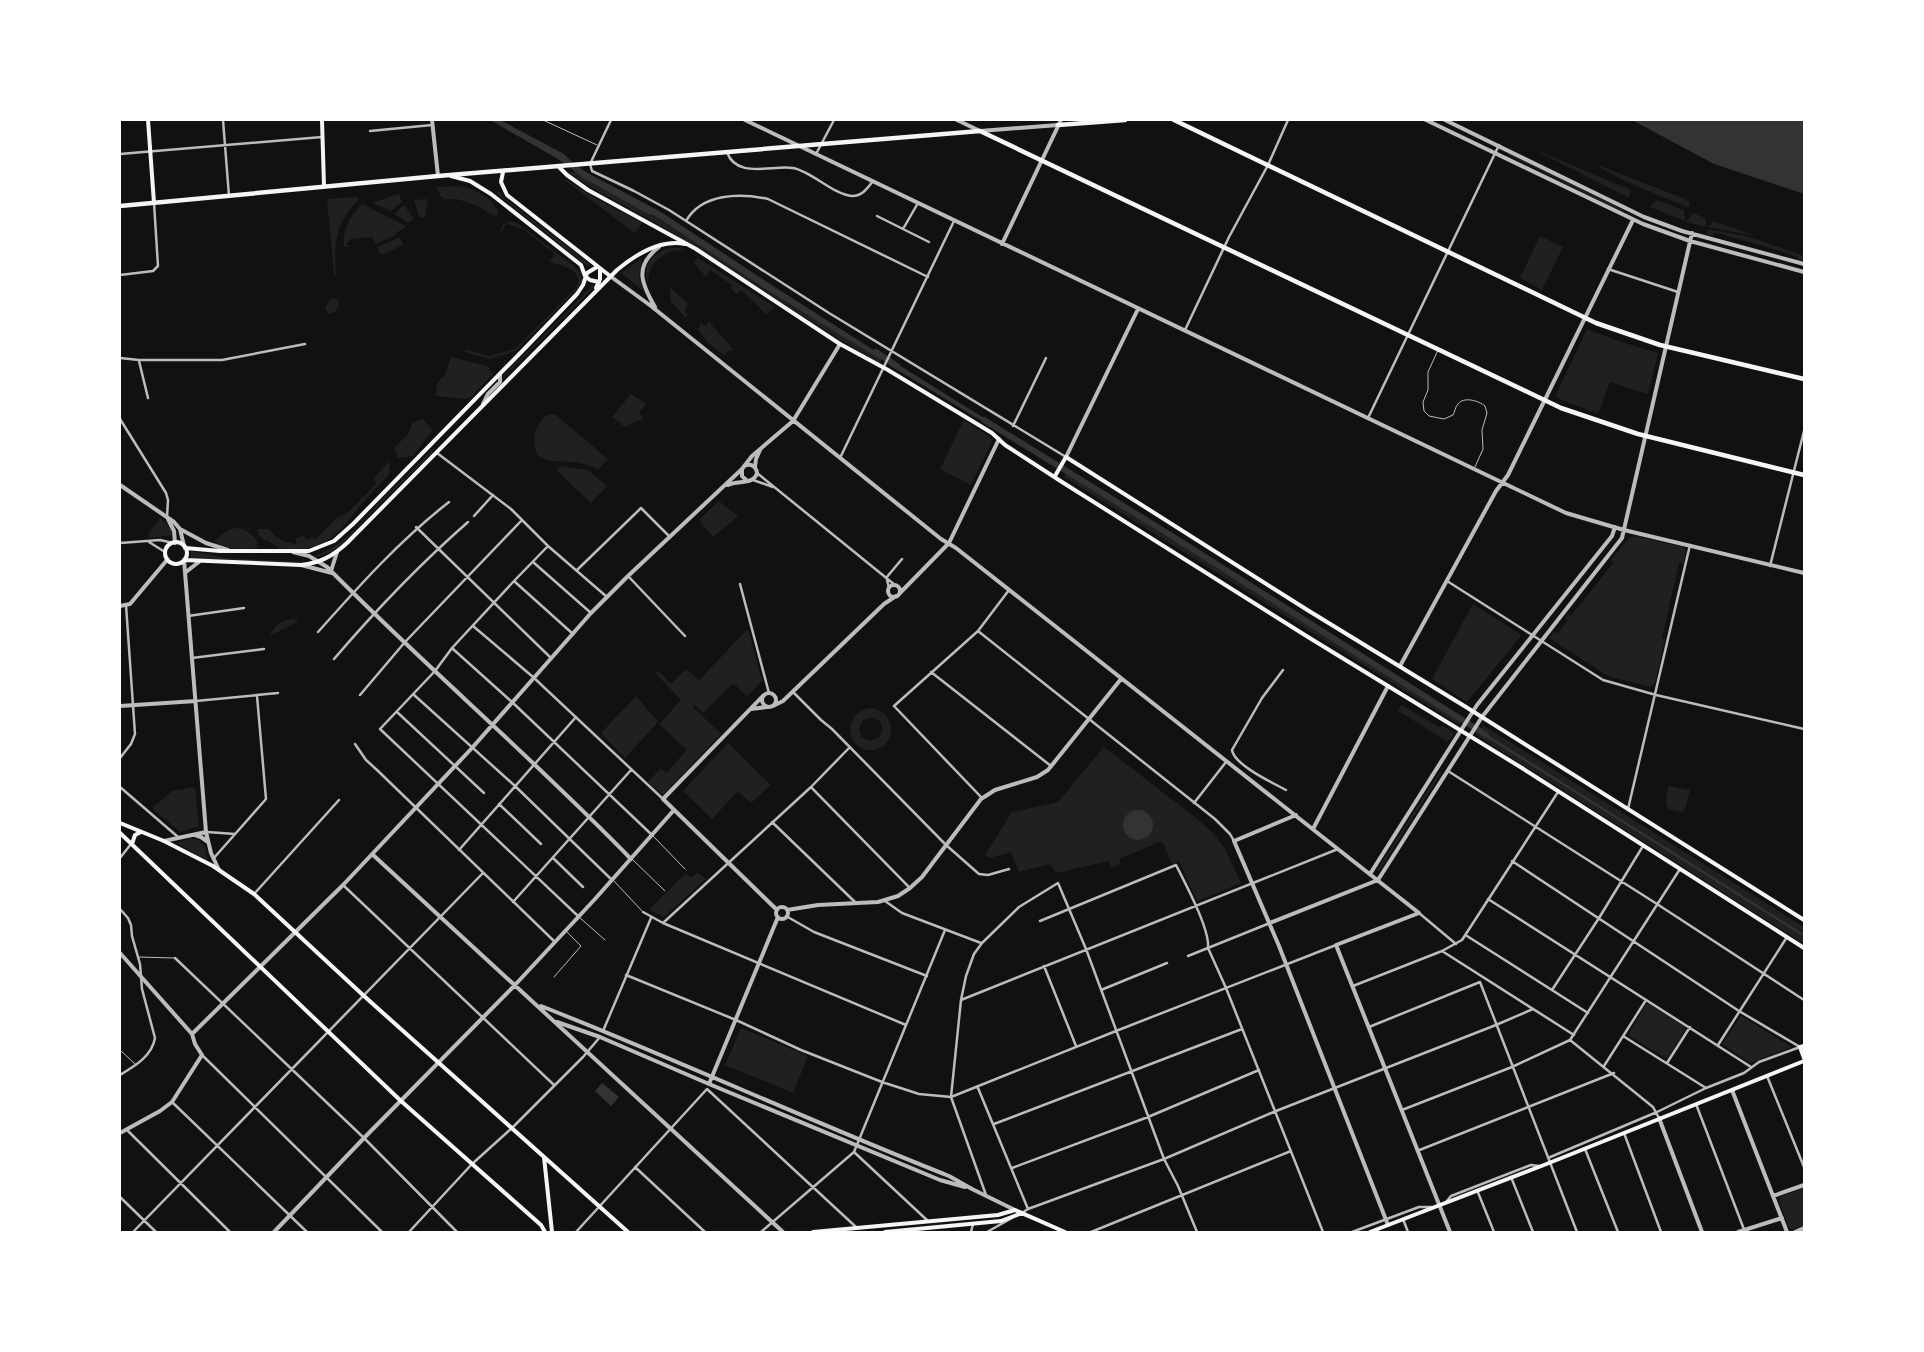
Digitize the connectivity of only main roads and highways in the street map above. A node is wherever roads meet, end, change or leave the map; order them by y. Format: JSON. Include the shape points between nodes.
{"nodes":[{"id":1,"x":148,"y":120,"type":"edge"},
{"id":2,"x":322,"y":120,"type":"edge"},
{"id":3,"x":1125,"y":120,"type":"edge"},
{"id":4,"x":1174,"y":120,"type":"edge"},
{"id":5,"x":1060,"y":123,"type":"edge"},
{"id":6,"x":559,"y":167,"type":"junction"},
{"id":7,"x":503,"y":172,"type":"junction"},
{"id":8,"x":449,"y":175,"type":"junction"},
{"id":9,"x":324,"y":186,"type":"junction"},
{"id":10,"x":154,"y":203,"type":"junction"},
{"id":11,"x":120,"y":206,"type":"edge"},
{"id":12,"x":687,"y":244,"type":"junction"},
{"id":13,"x":598,"y":268,"type":"junction"},
{"id":14,"x":585,"y":276,"type":"junction"},
{"id":15,"x":610,"y":276,"type":"junction"},
{"id":16,"x":599,"y":282,"type":"junction"},
{"id":17,"x":595,"y":291,"type":"junction"},
{"id":18,"x":1804,"y":379,"type":"edge"},
{"id":19,"x":1804,"y":475,"type":"edge"},
{"id":20,"x":1055,"y":476,"type":"junction"},
{"id":21,"x":185,"y":547,"type":"junction"},
{"id":22,"x":185,"y":560,"type":"junction"},
{"id":23,"x":120,"y":823,"type":"edge"},
{"id":24,"x":141,"y":832,"type":"junction"},
{"id":25,"x":120,"y":833,"type":"edge"},
{"id":26,"x":132,"y":844,"type":"junction"},
{"id":27,"x":1804,"y":920,"type":"edge"},
{"id":28,"x":1804,"y":948,"type":"edge"},
{"id":29,"x":1802,"y":1046,"type":"edge"},
{"id":30,"x":1804,"y":1060,"type":"edge"},
{"id":31,"x":544,"y":1156,"type":"junction"},
{"id":32,"x":1022,"y":1213,"type":"junction"},
{"id":33,"x":550,"y":1219,"type":"junction"},
{"id":34,"x":538,"y":1223,"type":"junction"},
{"id":35,"x":545,"y":1232,"type":"edge"},
{"id":36,"x":552,"y":1232,"type":"edge"},
{"id":37,"x":628,"y":1232,"type":"edge"},
{"id":38,"x":813,"y":1232,"type":"edge"},
{"id":39,"x":885,"y":1232,"type":"edge"},
{"id":40,"x":1065,"y":1232,"type":"edge"},
{"id":41,"x":1370,"y":1232,"type":"edge"}],
"edges":[{"from":1,"to":10,"type":"main road"},
{"from":2,"to":9,"type":"main road"},
{"from":3,"to":5,"type":"main road"},
{"from":4,"to":18,"type":"main road","via":[[1585,318],[1667,347]]},
{"from":6,"to":7,"type":"main road"},
{"from":6,"to":12,"type":"main road","via":[[588,190]]},
{"from":6,"to":19,"type":"main road","via":[[980,131],[1544,401],[1646,437]]},
{"from":7,"to":8,"type":"main road"},
{"from":7,"to":13,"type":"main road","via":[[502,186],[507,195]]},
{"from":8,"to":9,"type":"main road"},
{"from":8,"to":14,"type":"main road","via":[[491,194],[581,265]]},
{"from":9,"to":10,"type":"main road"},
{"from":10,"to":11,"type":"main road"},
{"from":12,"to":15,"type":"main road","via":[[670,242],[633,258]]},
{"from":12,"to":20,"type":"main road","via":[[840,344],[885,366]]},
{"from":13,"to":14,"type":"main road"},
{"from":13,"to":15,"type":"main road"},
{"from":13,"to":16,"type":"main road"},
{"from":14,"to":16,"type":"main road"},
{"from":14,"to":21,"type":"main road","via":[[576,294],[500,375],[328,545],[293,552]]},
{"from":15,"to":17,"type":"main road"},
{"from":16,"to":17,"type":"main road"},
{"from":17,"to":22,"type":"main road","via":[[338,552],[319,562],[301,565]]},
{"from":20,"to":27,"type":"main road","via":[[1066,457]]},
{"from":20,"to":28,"type":"main road"},
{"from":21,"to":22,"type":"main road"},
{"from":21,"to":22,"type":"main road","via":[[174,543],[165,552],[170,563]]},
{"from":23,"to":24,"type":"main road"},
{"from":24,"to":26,"type":"main road"},
{"from":24,"to":31,"type":"main road","via":[[219,870],[254,894]]},
{"from":25,"to":26,"type":"main road"},
{"from":26,"to":34,"type":"main road","via":[[401,1101]]},
{"from":29,"to":30,"type":"main road"},
{"from":30,"to":41,"type":"main road"},
{"from":31,"to":33,"type":"main road"},
{"from":31,"to":37,"type":"main road"},
{"from":32,"to":38,"type":"main road","via":[[1015,1210],[998,1215]]},
{"from":32,"to":39,"type":"main road","via":[[1003,1221]]},
{"from":32,"to":40,"type":"main road"},
{"from":33,"to":34,"type":"main road","via":[[545,1224]]},
{"from":33,"to":36,"type":"main road"},
{"from":34,"to":35,"type":"main road"}]}
